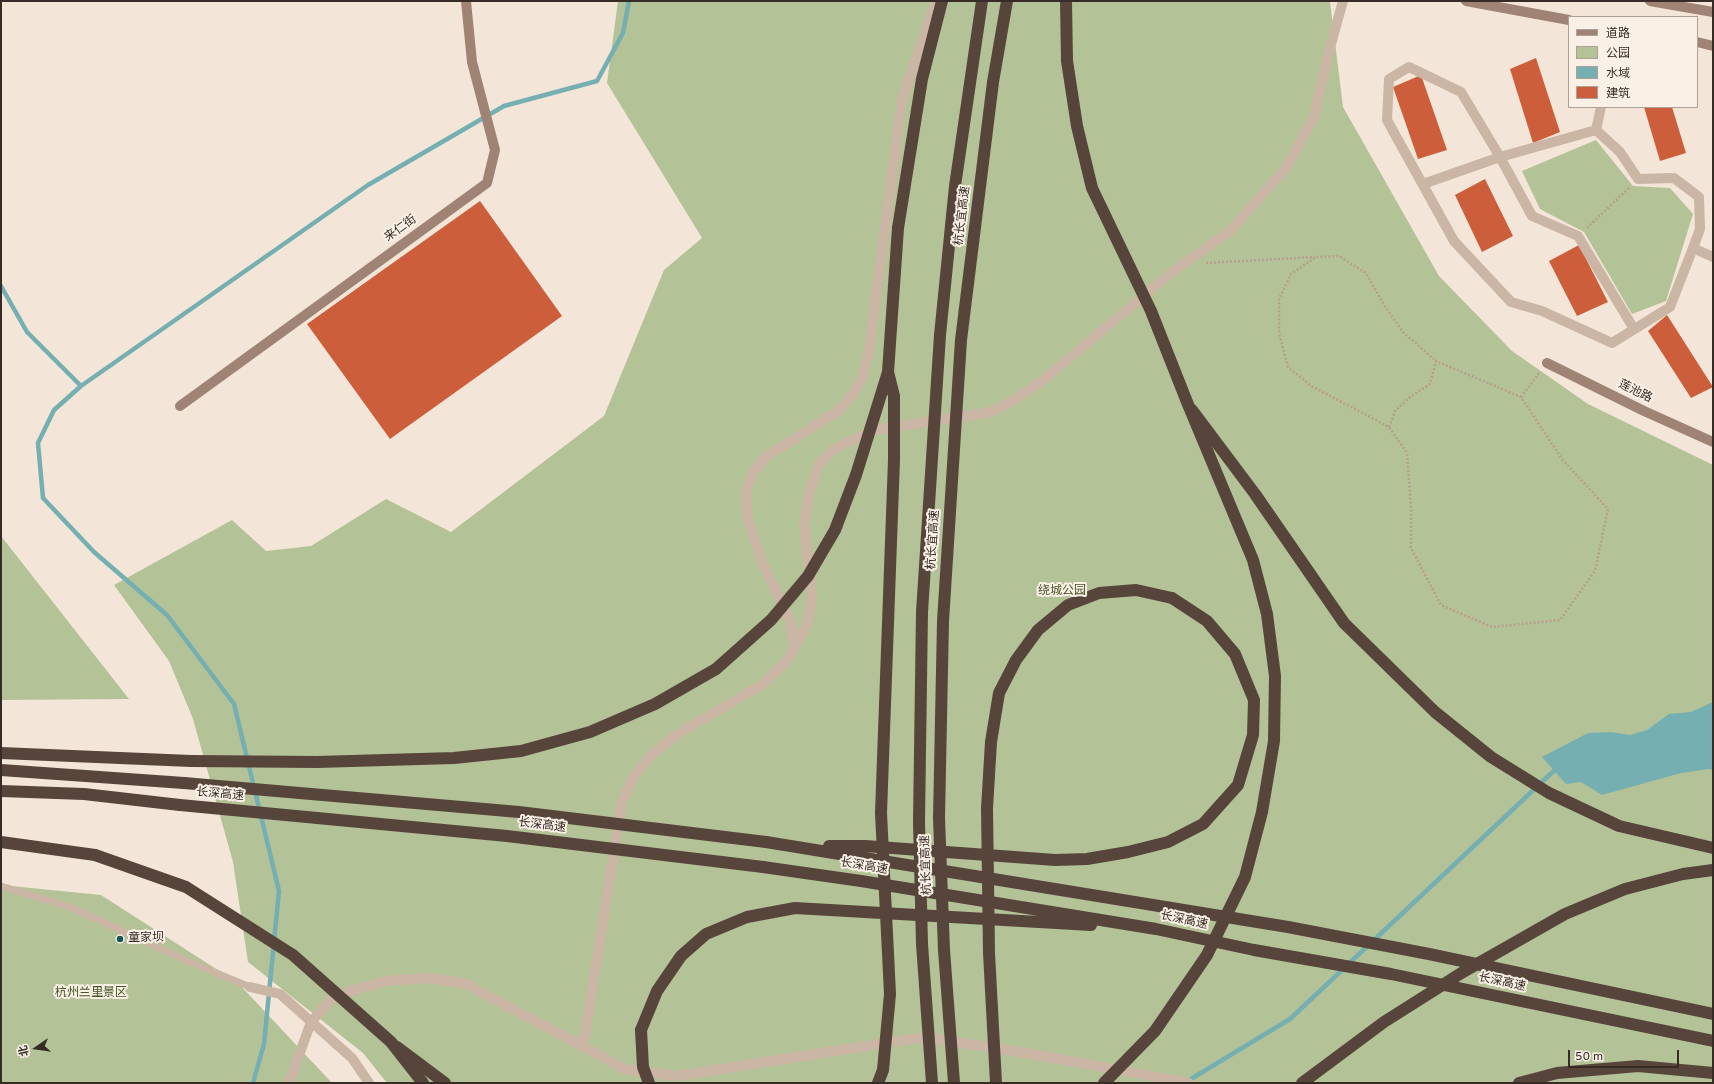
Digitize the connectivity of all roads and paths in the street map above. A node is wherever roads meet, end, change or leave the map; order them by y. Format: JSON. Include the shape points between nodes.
{"nodes":[{"id":1,"x":466,"y":1,"type":"edge"},
{"id":2,"x":936,"y":1,"type":"edge"},
{"id":3,"x":942,"y":1,"type":"edge"},
{"id":4,"x":982,"y":1,"type":"edge"},
{"id":5,"x":1007,"y":1,"type":"edge"},
{"id":6,"x":1066,"y":1,"type":"edge"},
{"id":7,"x":1343,"y":1,"type":"edge"},
{"id":8,"x":1466,"y":1,"type":"edge"},
{"id":9,"x":1650,"y":1,"type":"edge"},
{"id":10,"x":1713,"y":12,"type":"edge"},
{"id":11,"x":1568,"y":20,"type":"edge"},
{"id":12,"x":1698,"y":42,"type":"edge"},
{"id":13,"x":1713,"y":46,"type":"edge"},
{"id":14,"x":1601,"y":108,"type":"edge"},
{"id":15,"x":1596,"y":130,"type":"junction"},
{"id":16,"x":1500,"y":157,"type":"junction"},
{"id":17,"x":1638,"y":179,"type":"junction"},
{"id":18,"x":1423,"y":184,"type":"junction"},
{"id":19,"x":1578,"y":236,"type":"junction"},
{"id":20,"x":1693,"y":248,"type":"junction"},
{"id":21,"x":1713,"y":257,"type":"edge"},
{"id":22,"x":1316,"y":258,"type":"junction"},
{"id":23,"x":1204,"y":264,"type":"dead end"},
{"id":24,"x":1634,"y":329,"type":"junction"},
{"id":25,"x":1436,"y":361,"type":"junction"},
{"id":26,"x":1547,"y":363,"type":"joint"},
{"id":27,"x":888,"y":372,"type":"junction"},
{"id":28,"x":1521,"y":397,"type":"junction"},
{"id":29,"x":1187,"y":402,"type":"junction"},
{"id":30,"x":180,"y":406,"type":"dead end"},
{"id":31,"x":1389,"y":427,"type":"junction"},
{"id":32,"x":1713,"y":442,"type":"edge"},
{"id":33,"x":794,"y":648,"type":"junction"},
{"id":34,"x":1,"y":753,"type":"edge"},
{"id":35,"x":1,"y":770,"type":"edge"},
{"id":36,"x":1,"y":791,"type":"edge"},
{"id":37,"x":1,"y":842,"type":"edge"},
{"id":38,"x":789,"y":846,"type":"junction"},
{"id":39,"x":1713,"y":848,"type":"edge"},
{"id":40,"x":1713,"y":870,"type":"edge"},
{"id":41,"x":1,"y":886,"type":"edge"},
{"id":42,"x":1156,"y":929,"type":"junction"},
{"id":43,"x":250,"y":987,"type":"joint"},
{"id":44,"x":1713,"y":1014,"type":"edge"},
{"id":45,"x":311,"y":1022,"type":"junction"},
{"id":46,"x":1713,"y":1041,"type":"edge"},
{"id":47,"x":391,"y":1042,"type":"junction"},
{"id":48,"x":583,"y":1047,"type":"junction"},
{"id":49,"x":1713,"y":1073,"type":"edge"},
{"id":50,"x":289,"y":1083,"type":"edge"},
{"id":51,"x":369,"y":1083,"type":"edge"},
{"id":52,"x":423,"y":1083,"type":"edge"},
{"id":53,"x":445,"y":1083,"type":"edge"},
{"id":54,"x":649,"y":1083,"type":"edge"},
{"id":55,"x":878,"y":1083,"type":"edge"},
{"id":56,"x":932,"y":1083,"type":"edge"},
{"id":57,"x":954,"y":1083,"type":"edge"},
{"id":58,"x":996,"y":1083,"type":"edge"},
{"id":59,"x":1104,"y":1083,"type":"edge"},
{"id":60,"x":1189,"y":1083,"type":"edge"},
{"id":61,"x":1302,"y":1083,"type":"edge"},
{"id":62,"x":1519,"y":1083,"type":"edge"}],
"edges":[{"from":1,"to":30,"type":"street","name":"来仁街","via":[[472,62],[495,150],[487,183]]},
{"from":2,"to":33,"type":"street","via":[[902,99],[868,356],[862,378],[854,393],[838,411],[767,456],[753,472],[746,492],[748,520],[763,564],[791,622]]},
{"from":3,"to":27,"type":"highway","bridge":true,"via":[[922,79],[898,228]]},
{"from":4,"to":56,"type":"highway","name":"杭长宜高速","bridge":true,"via":[[955,186],[940,335],[922,612],[918,822],[922,944]]},
{"from":5,"to":57,"type":"highway","name":"杭长宜高速","bridge":true,"via":[[993,82],[961,340],[943,620],[939,818],[944,950]]},
{"from":6,"to":29,"type":"highway","bridge":true,"via":[[1067,61],[1077,126],[1092,188],[1151,311]]},
{"from":7,"to":33,"type":"street","via":[[1314,117],[1286,168],[1229,232],[1176,269],[1042,381],[1012,401],[992,412],[874,430],[834,449],[819,464],[804,523],[812,598],[808,622]]},
{"from":8,"to":11,"type":"street"},
{"from":9,"to":10,"type":"street"},
{"from":12,"to":13,"type":"street"},
{"from":14,"to":15,"type":"street"},
{"from":15,"to":16,"type":"street"},
{"from":15,"to":17,"type":"street","via":[[1620,152]]},
{"from":16,"to":18,"type":"street"},
{"from":16,"to":18,"type":"street","via":[[1461,92],[1410,67],[1389,79],[1387,120]]},
{"from":16,"to":19,"type":"street","via":[[1532,216]]},
{"from":17,"to":19,"type":"path"},
{"from":17,"to":20,"type":"street","via":[[1674,178],[1699,197],[1700,229]]},
{"from":18,"to":24,"type":"street","via":[[1454,241],[1511,302],[1542,311],[1612,343]]},
{"from":19,"to":24,"type":"street"},
{"from":20,"to":21,"type":"street"},
{"from":20,"to":24,"type":"street","via":[[1670,307]]},
{"from":22,"to":23,"type":"path"},
{"from":22,"to":25,"type":"path","via":[[1339,256],[1366,273],[1403,332]]},
{"from":22,"to":31,"type":"path","via":[[1291,274],[1279,299],[1279,334],[1288,367],[1310,386]]},
{"from":25,"to":28,"type":"path"},
{"from":25,"to":31,"type":"path","via":[[1430,384],[1395,411]]},
{"from":26,"to":28,"type":"path"},
{"from":26,"to":32,"type":"street","name":"莲池路"},
{"from":27,"to":34,"type":"highway","bridge":true,"via":[[856,476],[835,530],[808,576],[771,620],[716,669],[655,704],[590,732],[521,751],[446,759],[191,761]]},
{"from":27,"to":55,"type":"highway","bridge":true,"via":[[894,396],[894,460],[881,813],[890,994],[883,1070]]},
{"from":28,"to":31,"type":"path","via":[[1562,459],[1608,509],[1595,571],[1560,620],[1492,627],[1441,605],[1411,548],[1412,507],[1407,453]]},
{"from":29,"to":39,"type":"highway","bridge":true,"via":[[1255,494],[1344,623],[1435,712],[1491,757],[1549,793],[1619,826]]},
{"from":29,"to":59,"type":"highway","bridge":true,"via":[[1253,560],[1267,614],[1275,676],[1274,742],[1262,812],[1245,877],[1207,955],[1155,1031]]},
{"from":33,"to":48,"type":"street","via":[[788,660],[763,684],[676,735],[653,754],[634,775],[622,802]]},
{"from":35,"to":38,"type":"highway","name":"长深高速","bridge":true,"via":[[519,812]]},
{"from":36,"to":42,"type":"highway","name":"长深高速","bridge":true,"via":[[84,794],[507,836],[861,881]]},
{"from":37,"to":47,"type":"highway","bridge":true,"via":[[95,855],[186,887],[293,954]]},
{"from":38,"to":44,"type":"highway","name":"长深高速","via":[[1288,926]]},
{"from":38,"to":58,"type":"highway","bridge":true,"via":[[865,846],[1055,860],[1087,859],[1168,842],[1203,824],[1238,786],[1253,735],[1254,700],[1234,654],[1207,621],[1172,598],[1136,590],[1099,593],[1068,605],[1038,630],[1016,660],[999,693],[991,742],[987,808],[989,953]]},
{"from":40,"to":61,"type":"highway","bridge":true,"via":[[1682,874],[1625,889],[1565,914],[1463,972],[1384,1022]]},
{"from":41,"to":43,"type":"lane","via":[[73,908]]},
{"from":42,"to":46,"type":"highway","name":"长深高速","via":[[1254,950],[1391,974]]},
{"from":42,"to":54,"type":"highway","bridge":true,"via":[[795,908],[747,917],[706,934],[681,956],[657,991],[641,1030],[643,1067]]},
{"from":43,"to":45,"type":"street","via":[[280,994]]},
{"from":45,"to":48,"type":"street","via":[[334,996],[386,982],[428,978],[464,983]]},
{"from":45,"to":50,"type":"street"},
{"from":45,"to":51,"type":"street","via":[[352,1058]]},
{"from":47,"to":52,"type":"highway","bridge":true},
{"from":47,"to":53,"type":"highway","bridge":true},
{"from":48,"to":60,"type":"street","via":[[625,1069],[678,1076],[924,1037]]},
{"from":49,"to":62,"type":"highway","via":[[1638,1066],[1557,1073]]}]}
